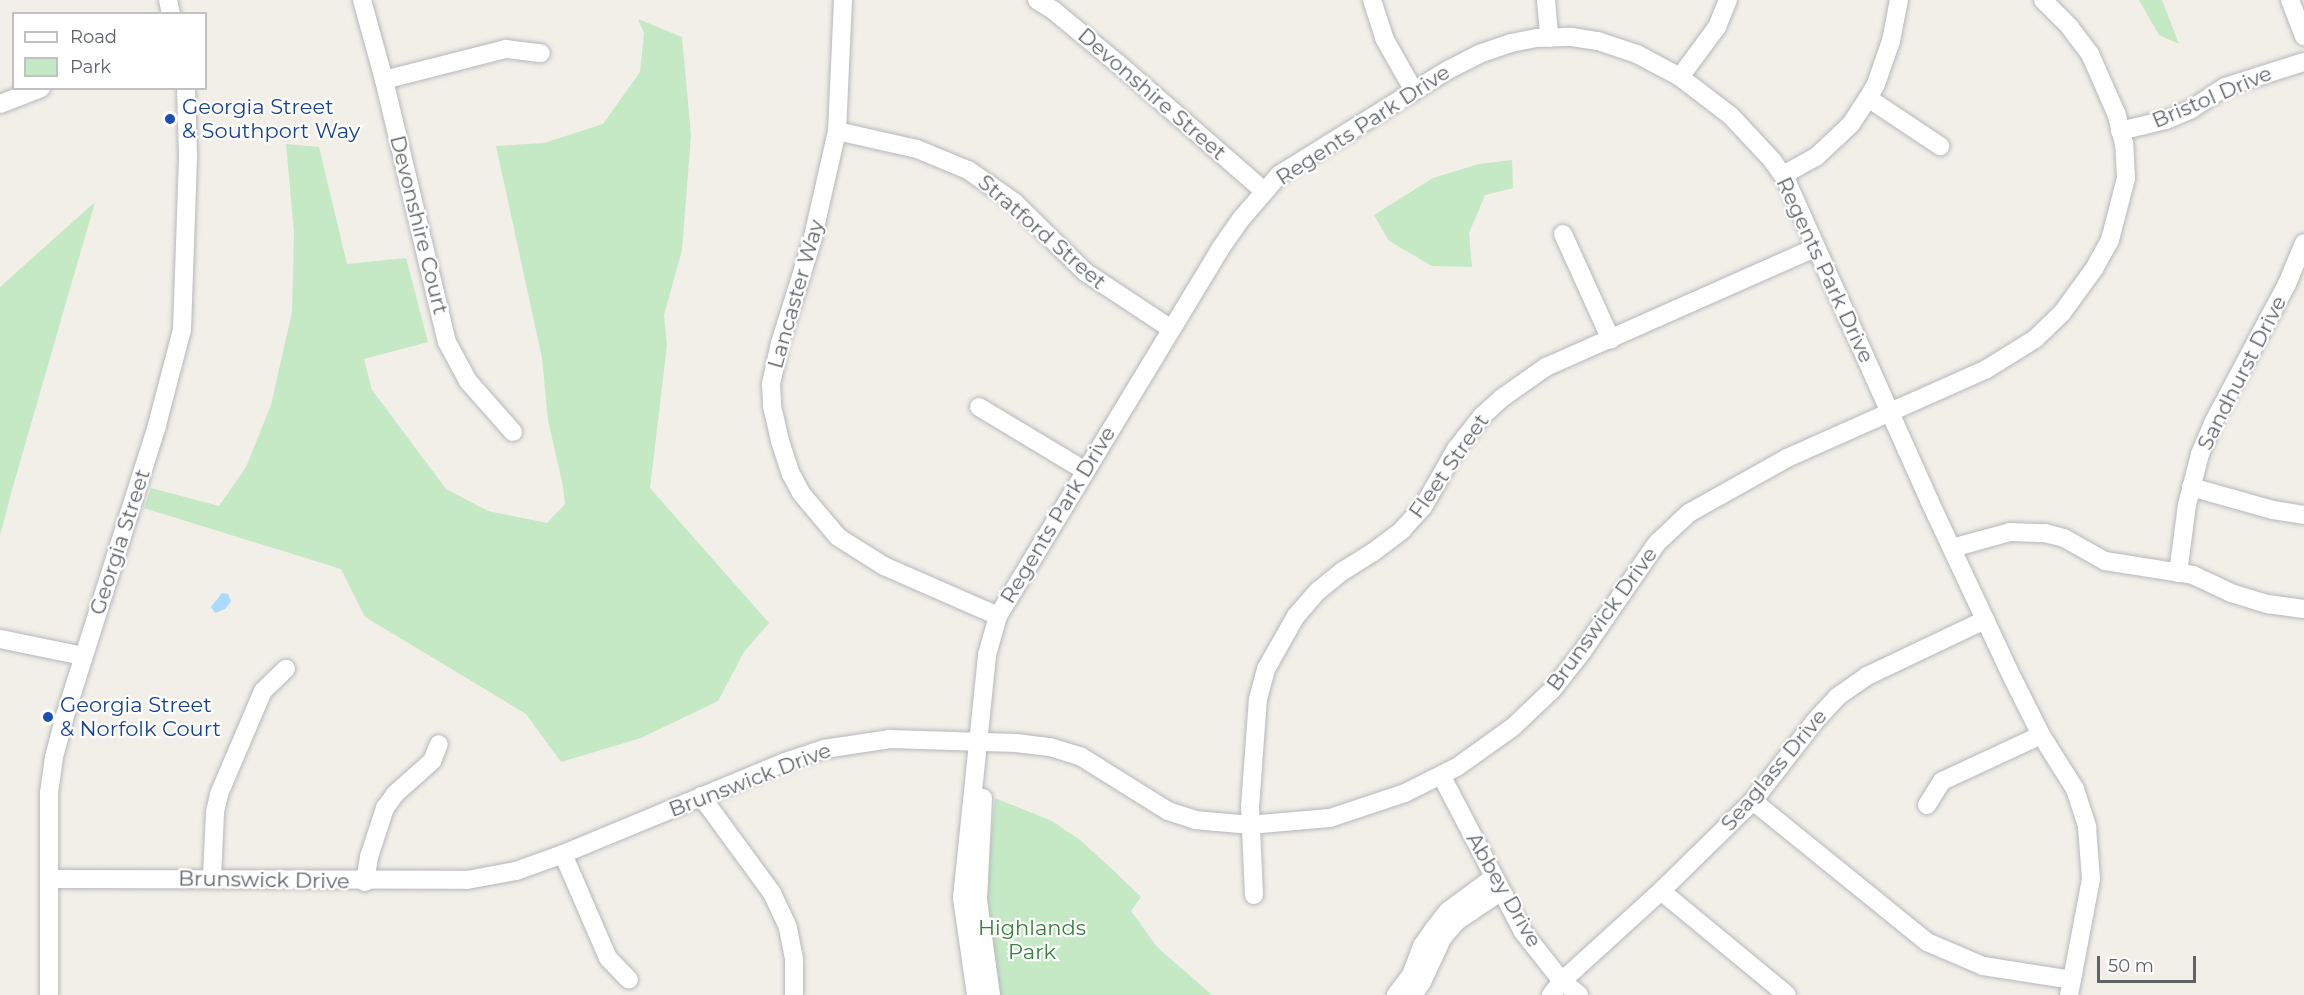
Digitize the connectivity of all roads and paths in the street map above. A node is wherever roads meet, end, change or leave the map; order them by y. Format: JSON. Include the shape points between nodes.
{"nodes":[{"id":1,"x":362,"y":0,"type":"edge"},
{"id":2,"x":843,"y":0,"type":"edge"},
{"id":3,"x":1037,"y":0,"type":"edge"},
{"id":4,"x":1372,"y":0,"type":"edge"},
{"id":5,"x":1546,"y":0,"type":"edge"},
{"id":6,"x":1728,"y":0,"type":"edge"},
{"id":7,"x":1899,"y":0,"type":"edge"},
{"id":8,"x":2043,"y":0,"type":"edge"},
{"id":9,"x":2290,"y":0,"type":"edge"},
{"id":10,"x":2304,"y":36,"type":"edge"},
{"id":11,"x":1549,"y":38,"type":"junction"},
{"id":12,"x":541,"y":53,"type":"dead end"},
{"id":13,"x":2304,"y":62,"type":"edge"},
{"id":14,"x":1680,"y":77,"type":"junction"},
{"id":15,"x":384,"y":80,"type":"junction"},
{"id":16,"x":36,"y":90,"type":"edge"},
{"id":17,"x":186,"y":90,"type":"edge"},
{"id":18,"x":1414,"y":91,"type":"junction"},
{"id":19,"x":1868,"y":98,"type":"junction"},
{"id":20,"x":0,"y":104,"type":"edge"},
{"id":21,"x":837,"y":131,"type":"junction"},
{"id":22,"x":2120,"y":131,"type":"junction"},
{"id":23,"x":1941,"y":146,"type":"dead end"},
{"id":24,"x":1783,"y":175,"type":"junction"},
{"id":25,"x":1264,"y":191,"type":"junction"},
{"id":26,"x":1563,"y":234,"type":"dead end"},
{"id":27,"x":2304,"y":243,"type":"edge"},
{"id":28,"x":1815,"y":248,"type":"junction"},
{"id":29,"x":1171,"y":329,"type":"junction"},
{"id":30,"x":1611,"y":340,"type":"junction"},
{"id":31,"x":979,"y":407,"type":"dead end"},
{"id":32,"x":1889,"y":411,"type":"junction"},
{"id":33,"x":513,"y":432,"type":"dead end"},
{"id":34,"x":1084,"y":470,"type":"junction"},
{"id":35,"x":2191,"y":487,"type":"junction"},
{"id":36,"x":2304,"y":515,"type":"edge"},
{"id":37,"x":1952,"y":548,"type":"junction"},
{"id":38,"x":2178,"y":573,"type":"junction"},
{"id":39,"x":2304,"y":609,"type":"edge"},
{"id":40,"x":998,"y":616,"type":"junction"},
{"id":41,"x":1985,"y":620,"type":"junction"},
{"id":42,"x":0,"y":639,"type":"edge"},
{"id":43,"x":83,"y":656,"type":"junction"},
{"id":44,"x":286,"y":669,"type":"dead end"},
{"id":45,"x":2041,"y":735,"type":"junction"},
{"id":46,"x":979,"y":743,"type":"junction"},
{"id":47,"x":439,"y":744,"type":"dead end"},
{"id":48,"x":1442,"y":775,"type":"junction"},
{"id":49,"x":701,"y":796,"type":"junction"},
{"id":50,"x":1753,"y":801,"type":"junction"},
{"id":51,"x":1927,"y":805,"type":"dead end"},
{"id":52,"x":1249,"y":825,"type":"junction"},
{"id":53,"x":562,"y":854,"type":"junction"},
{"id":54,"x":212,"y":878,"type":"junction"},
{"id":55,"x":49,"y":879,"type":"junction"},
{"id":56,"x":365,"y":882,"type":"junction"},
{"id":57,"x":1496,"y":885,"type":"junction"},
{"id":58,"x":1661,"y":891,"type":"junction"},
{"id":59,"x":1254,"y":895,"type":"dead end"},
{"id":60,"x":629,"y":980,"type":"dead end"},
{"id":61,"x":2071,"y":987,"type":"edge"},
{"id":62,"x":1557,"y":988,"type":"edge"},
{"id":63,"x":50,"y":995,"type":"edge"},
{"id":64,"x":794,"y":995,"type":"edge"},
{"id":65,"x":976,"y":995,"type":"edge"},
{"id":66,"x":990,"y":995,"type":"edge"},
{"id":67,"x":1396,"y":995,"type":"edge"},
{"id":68,"x":1413,"y":995,"type":"edge"},
{"id":69,"x":1580,"y":995,"type":"edge"},
{"id":70,"x":1787,"y":995,"type":"edge"}],
"edges":[{"from":1,"to":15,"type":"street","name":"Devonshire Court"},
{"from":2,"to":21,"type":"street","name":"Lancaster Way"},
{"from":3,"to":25,"type":"street","name":"Devonshire Street","via":[[1105,53]]},
{"from":4,"to":18,"type":"street","via":[[1384,38]]},
{"from":5,"to":11,"type":"street"},
{"from":6,"to":14,"type":"street","via":[[1717,27]]},
{"from":7,"to":19,"type":"street","via":[[1891,41]]},
{"from":8,"to":22,"type":"street","name":"Brunswick Drive","via":[[2090,54]]},
{"from":9,"to":10,"type":"street"},
{"from":11,"to":14,"type":"street","name":"Regents Park Drive","via":[[1598,41],[1637,54]]},
{"from":11,"to":18,"type":"street","name":"Regents Park Drive","via":[[1511,43],[1479,54]]},
{"from":12,"to":15,"type":"street","via":[[506,50]]},
{"from":13,"to":22,"type":"street","name":"Bristol Drive","via":[[2225,87],[2166,120]]},
{"from":14,"to":24,"type":"street","name":"Regents Park Drive","via":[[1731,116]]},
{"from":15,"to":33,"type":"street","name":"Devonshire Court","via":[[447,342],[468,381]]},
{"from":16,"to":20,"type":"street"},
{"from":17,"to":43,"type":"street","name":"Georgia Street","via":[[188,156],[182,330],[158,425]]},
{"from":18,"to":25,"type":"street","name":"Regents Park Drive","via":[[1279,175]]},
{"from":19,"to":23,"type":"street"},
{"from":19,"to":24,"type":"street","via":[[1851,124],[1816,157]]},
{"from":21,"to":29,"type":"street","name":"Stratford Street","via":[[917,149],[968,170],[1014,202],[1085,272]]},
{"from":21,"to":40,"type":"street","name":"Lancaster Way","via":[[812,241],[771,384],[780,441],[801,493],[838,537],[884,566]]},
{"from":22,"to":32,"type":"street","name":"Brunswick Drive","via":[[2126,178],[2110,240],[2062,314],[2035,339],[1985,370]]},
{"from":24,"to":28,"type":"street","name":"Regents Park Drive"},
{"from":25,"to":29,"type":"street","name":"Regents Park Drive","via":[[1220,249]]},
{"from":26,"to":30,"type":"street"},
{"from":27,"to":35,"type":"street","name":"Sandhurst Drive","via":[[2287,284],[2213,423]]},
{"from":28,"to":30,"type":"street","name":"Fleet Street"},
{"from":28,"to":32,"type":"street","name":"Regents Park Drive"},
{"from":29,"to":34,"type":"street","name":"Regents Park Drive"},
{"from":30,"to":52,"type":"street","name":"Fleet Street","via":[[1546,367],[1502,398],[1456,449],[1423,507],[1402,530],[1318,591],[1296,616],[1266,669],[1258,699]]},
{"from":31,"to":34,"type":"street"},
{"from":32,"to":37,"type":"street","name":"Regents Park Drive"},
{"from":32,"to":48,"type":"street","name":"Brunswick Drive","via":[[1778,463],[1689,513],[1657,543],[1552,690],[1513,727]]},
{"from":34,"to":40,"type":"street","name":"Regents Park Drive"},
{"from":35,"to":36,"type":"street"},
{"from":35,"to":38,"type":"street","name":"Sandhurst Drive"},
{"from":37,"to":38,"type":"street","via":[[1985,537],[2025,531],[2064,538],[2105,561]]},
{"from":37,"to":41,"type":"street","name":"Regents Park Drive"},
{"from":38,"to":39,"type":"street","via":[[2268,604]]},
{"from":40,"to":46,"type":"street","name":"Regents Park Drive","via":[[987,655]]},
{"from":41,"to":45,"type":"street","name":"Regents Park Drive"},
{"from":41,"to":50,"type":"street","name":"Seaglass Drive","via":[[1867,676],[1837,698]]},
{"from":42,"to":43,"type":"street"},
{"from":43,"to":55,"type":"street","name":"Georgia Street","via":[[54,757],[49,793]]},
{"from":44,"to":54,"type":"street","via":[[263,691],[222,785],[214,812]]},
{"from":45,"to":51,"type":"street","via":[[1942,781]]},
{"from":45,"to":61,"type":"street","name":"Regents Park Drive","via":[[2075,789],[2091,851],[2091,879]]},
{"from":46,"to":49,"type":"street","name":"Brunswick Drive","via":[[890,739],[856,742],[785,762]]},
{"from":46,"to":52,"type":"street","name":"Brunswick Drive","via":[[1050,747],[1080,756],[1168,812],[1195,820]]},
{"from":46,"to":65,"type":"street","name":"Regents Park Drive","via":[[962,898]]},
{"from":46,"to":66,"type":"street","name":"Regents Park Drive","via":[[983,795],[978,900]]},
{"from":47,"to":56,"type":"street","via":[[432,761],[385,808]]},
{"from":48,"to":52,"type":"street","name":"Brunswick Drive","via":[[1372,806],[1330,818]]},
{"from":48,"to":57,"type":"street","name":"Abbey Drive"},
{"from":49,"to":53,"type":"street","name":"Brunswick Drive"},
{"from":49,"to":64,"type":"street","via":[[772,893],[788,928],[794,960]]},
{"from":50,"to":58,"type":"street","name":"Seaglass Drive"},
{"from":50,"to":61,"type":"street","via":[[1927,942],[1983,966]]},
{"from":52,"to":59,"type":"street","name":"Fleet Street"},
{"from":53,"to":56,"type":"street","name":"Brunswick Drive","via":[[516,871],[467,880]]},
{"from":53,"to":60,"type":"street","via":[[608,958]]},
{"from":54,"to":55,"type":"street","name":"Brunswick Drive"},
{"from":54,"to":56,"type":"street","name":"Brunswick Drive"},
{"from":55,"to":63,"type":"street","name":"Georgia Street"},
{"from":57,"to":62,"type":"street","name":"Abbey Drive"},
{"from":57,"to":67,"type":"street","via":[[1449,911],[1422,946],[1411,975]]},
{"from":57,"to":68,"type":"street","via":[[1450,929]]},
{"from":58,"to":62,"type":"street","name":"Seaglass Drive"},
{"from":58,"to":70,"type":"street"},
{"from":62,"to":69,"type":"street","name":"Abbey Drive"}]}
